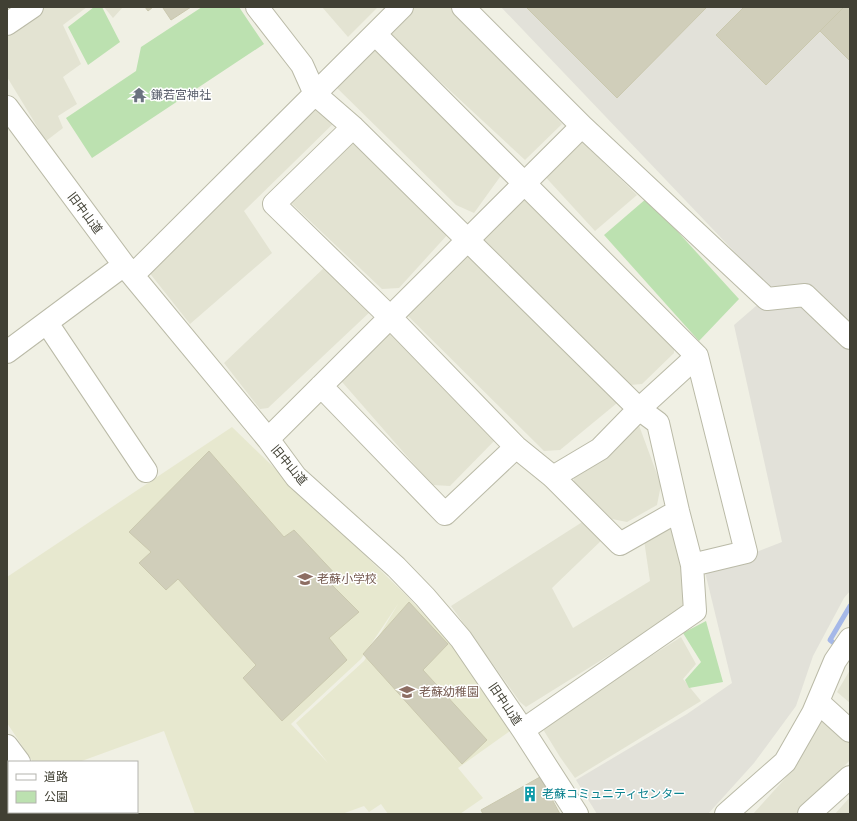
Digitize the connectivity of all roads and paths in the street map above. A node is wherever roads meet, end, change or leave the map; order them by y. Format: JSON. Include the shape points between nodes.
{"nodes":[{"id":1,"x":32,"y":7,"type":"edge"},
{"id":2,"x":257,"y":7,"type":"edge"},
{"id":3,"x":402,"y":7,"type":"edge"},
{"id":4,"x":463,"y":7,"type":"edge"},
{"id":5,"x":7,"y":24,"type":"edge"},
{"id":6,"x":375,"y":34,"type":"junction"},
{"id":7,"x":315,"y":94,"type":"junction"},
{"id":8,"x":7,"y":107,"type":"edge"},
{"id":9,"x":582,"y":126,"type":"junction"},
{"id":10,"x":353,"y":127,"type":"junction"},
{"id":11,"x":525,"y":183,"type":"junction"},
{"id":12,"x":467,"y":240,"type":"junction"},
{"id":13,"x":128,"y":270,"type":"junction"},
{"id":14,"x":390,"y":317,"type":"junction"},
{"id":15,"x":47,"y":322,"type":"junction"},
{"id":16,"x":850,"y":338,"type":"edge"},
{"id":17,"x":7,"y":352,"type":"edge"},
{"id":18,"x":697,"y":356,"type":"junction"},
{"id":19,"x":321,"y":386,"type":"junction"},
{"id":20,"x":639,"y":409,"type":"junction"},
{"id":21,"x":268,"y":439,"type":"junction"},
{"id":22,"x":516,"y":447,"type":"junction"},
{"id":23,"x":146,"y":471,"type":"dead end"},
{"id":24,"x":553,"y":477,"type":"junction"},
{"id":25,"x":678,"y":511,"type":"junction"},
{"id":26,"x":692,"y":565,"type":"junction"},
{"id":27,"x":850,"y":639,"type":"edge"},
{"id":28,"x":818,"y":702,"type":"junction"},
{"id":29,"x":523,"y":730,"type":"junction"},
{"id":30,"x":850,"y":731,"type":"edge"},
{"id":31,"x":7,"y":746,"type":"edge"},
{"id":32,"x":18,"y":761,"type":"edge"},
{"id":33,"x":850,"y":777,"type":"edge"},
{"id":34,"x":577,"y":814,"type":"edge"},
{"id":35,"x":726,"y":814,"type":"edge"},
{"id":36,"x":809,"y":814,"type":"edge"}],
"edges":[{"from":1,"to":5,"type":"street"},
{"from":2,"to":7,"type":"street","via":[[302,65]]},
{"from":3,"to":6,"type":"street"},
{"from":4,"to":9,"type":"street"},
{"from":6,"to":7,"type":"street"},
{"from":6,"to":11,"type":"street"},
{"from":7,"to":10,"type":"street"},
{"from":7,"to":13,"type":"street"},
{"from":8,"to":13,"type":"street","name":"旧中山道"},
{"from":9,"to":11,"type":"street"},
{"from":9,"to":16,"type":"street","via":[[767,299],[806,295]]},
{"from":10,"to":12,"type":"street"},
{"from":10,"to":14,"type":"street","via":[[274,204]]},
{"from":11,"to":12,"type":"street"},
{"from":11,"to":18,"type":"street"},
{"from":12,"to":14,"type":"street"},
{"from":12,"to":20,"type":"street"},
{"from":13,"to":15,"type":"street"},
{"from":13,"to":21,"type":"street","name":"旧中山道"},
{"from":14,"to":19,"type":"street"},
{"from":14,"to":22,"type":"street"},
{"from":15,"to":17,"type":"street"},
{"from":15,"to":23,"type":"street"},
{"from":18,"to":20,"type":"street"},
{"from":18,"to":26,"type":"street","via":[[746,552]]},
{"from":19,"to":21,"type":"street"},
{"from":19,"to":22,"type":"street","via":[[445,514]]},
{"from":20,"to":24,"type":"street","via":[[600,449]]},
{"from":20,"to":25,"type":"street","via":[[658,423]]},
{"from":21,"to":29,"type":"street","name":"旧中山道","via":[[296,477],[396,567],[425,597],[461,639]]},
{"from":22,"to":24,"type":"street"},
{"from":24,"to":25,"type":"street","via":[[620,544]]},
{"from":25,"to":26,"type":"street"},
{"from":26,"to":29,"type":"street","via":[[696,611]]},
{"from":27,"to":28,"type":"street","via":[[836,662]]},
{"from":28,"to":30,"type":"street"},
{"from":28,"to":35,"type":"street","via":[[785,762]]},
{"from":29,"to":34,"type":"street","name":"旧中山道"},
{"from":31,"to":32,"type":"street"},
{"from":33,"to":36,"type":"street"}]}
